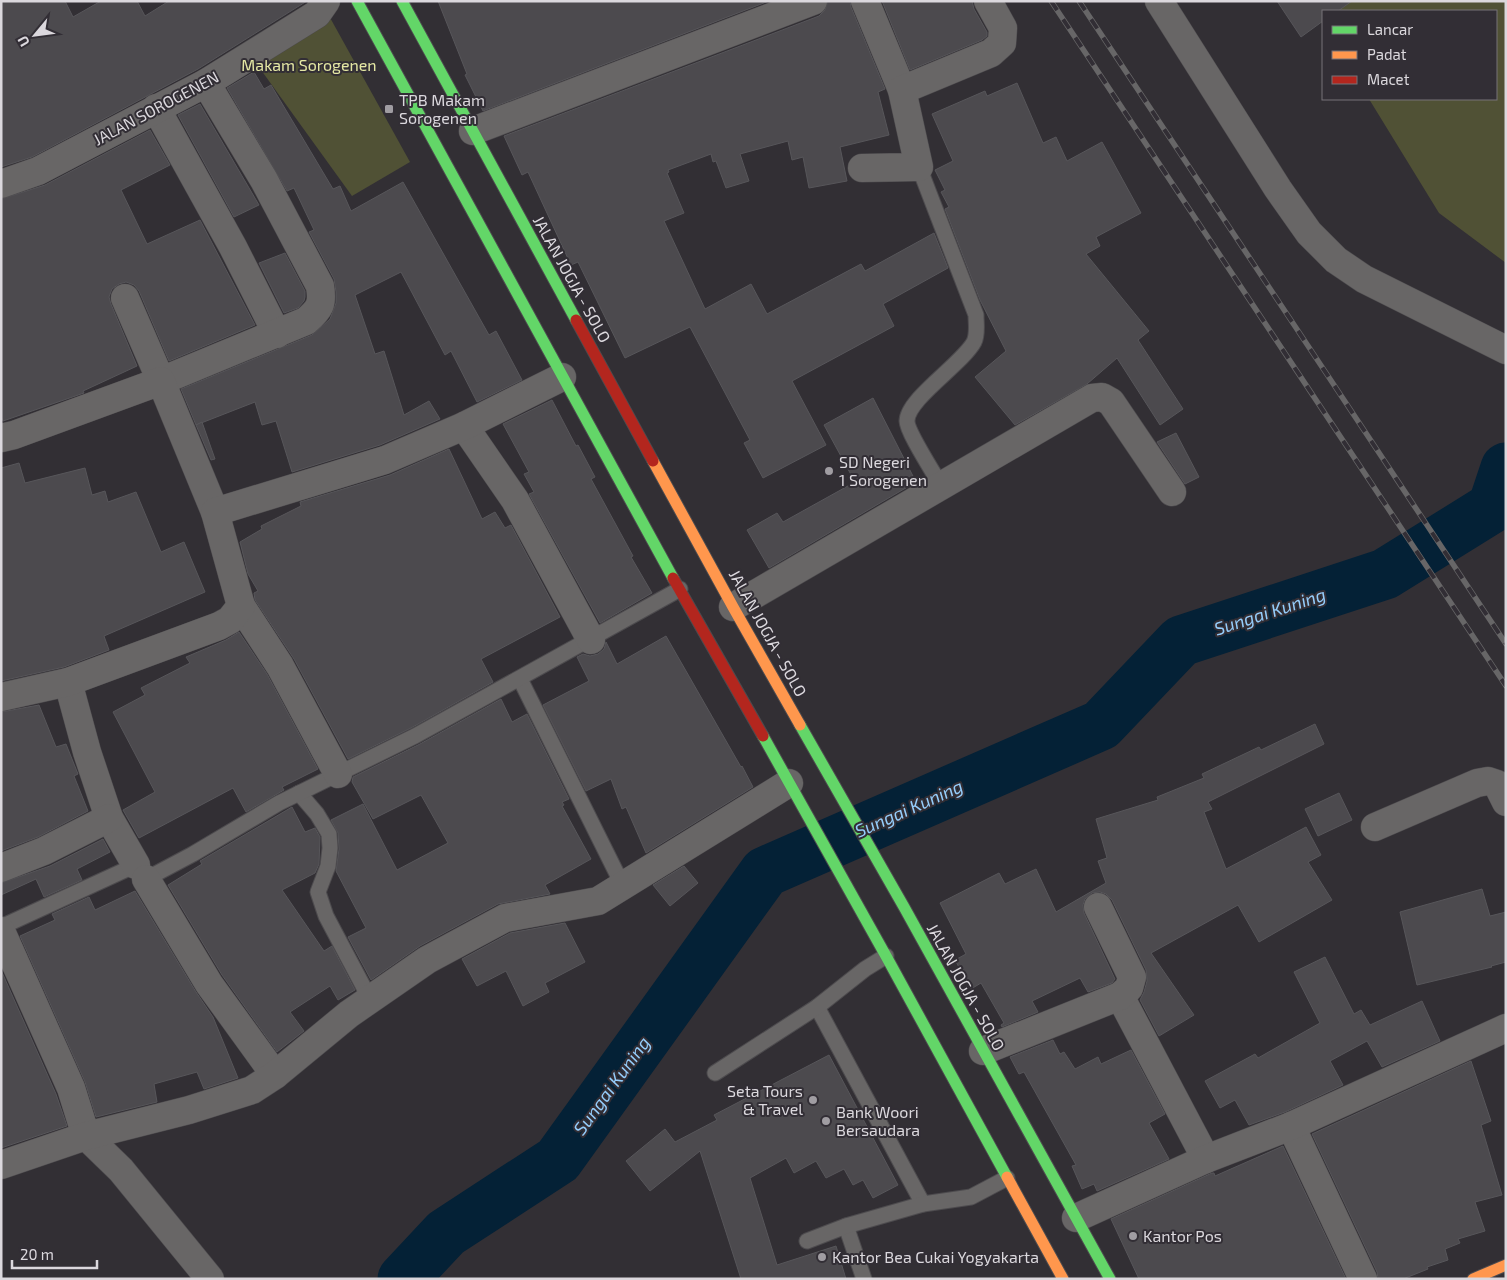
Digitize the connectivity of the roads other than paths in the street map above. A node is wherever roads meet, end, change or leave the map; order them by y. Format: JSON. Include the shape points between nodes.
{"nodes":[{"id":1,"x":326,"y":1,"type":"edge"},
{"id":2,"x":357,"y":1,"type":"edge"},
{"id":3,"x":402,"y":1,"type":"edge"},
{"id":4,"x":813,"y":1,"type":"edge"},
{"id":5,"x":865,"y":1,"type":"edge"},
{"id":6,"x":988,"y":1,"type":"edge"},
{"id":7,"x":1159,"y":1,"type":"edge"},
{"id":8,"x":206,"y":83,"type":"junction"},
{"id":9,"x":902,"y":90,"type":"junction"},
{"id":10,"x":156,"y":108,"type":"junction"},
{"id":11,"x":473,"y":131,"type":"junction"},
{"id":12,"x":919,"y":166,"type":"junction"},
{"id":13,"x":862,"y":168,"type":"dead end"},
{"id":14,"x":1,"y":184,"type":"edge"},
{"id":15,"x":125,"y":298,"type":"dead end"},
{"id":16,"x":277,"y":334,"type":"junction"},
{"id":17,"x":1503,"y":349,"type":"edge"},
{"id":18,"x":562,"y":377,"type":"junction"},
{"id":19,"x":161,"y":381,"type":"junction"},
{"id":20,"x":464,"y":426,"type":"junction"},
{"id":21,"x":1,"y":438,"type":"edge"},
{"id":22,"x":941,"y":486,"type":"junction"},
{"id":23,"x":1172,"y":492,"type":"dead end"},
{"id":24,"x":215,"y":512,"type":"junction"},
{"id":25,"x":680,"y":589,"type":"junction"},
{"id":26,"x":241,"y":606,"type":"junction"},
{"id":27,"x":733,"y":607,"type":"junction"},
{"id":28,"x":591,"y":640,"type":"junction"},
{"id":29,"x":520,"y":679,"type":"junction"},
{"id":30,"x":68,"y":682,"type":"junction"},
{"id":31,"x":1,"y":697,"type":"edge"},
{"id":32,"x":338,"y":774,"type":"junction"},
{"id":33,"x":300,"y":793,"type":"junction"},
{"id":34,"x":796,"y":795,"type":"junction"},
{"id":35,"x":1506,"y":802,"type":"edge"},
{"id":36,"x":109,"y":818,"type":"junction"},
{"id":37,"x":1375,"y":827,"type":"dead end"},
{"id":38,"x":1,"y":868,"type":"edge"},
{"id":39,"x":141,"y":872,"type":"junction"},
{"id":40,"x":622,"y":886,"type":"junction"},
{"id":41,"x":1098,"y":907,"type":"dead end"},
{"id":42,"x":1,"y":929,"type":"edge"},
{"id":43,"x":886,"y":956,"type":"junction"},
{"id":44,"x":1120,"y":996,"type":"junction"},
{"id":45,"x":370,"y":999,"type":"junction"},
{"id":46,"x":817,"y":1007,"type":"junction"},
{"id":47,"x":1506,"y":1028,"type":"edge"},
{"id":48,"x":983,"y":1051,"type":"junction"},
{"id":49,"x":715,"y":1073,"type":"dead end"},
{"id":50,"x":275,"y":1075,"type":"junction"},
{"id":51,"x":1291,"y":1126,"type":"junction"},
{"id":52,"x":86,"y":1136,"type":"junction"},
{"id":53,"x":1206,"y":1159,"type":"junction"},
{"id":54,"x":1,"y":1165,"type":"edge"},
{"id":55,"x":1007,"y":1178,"type":"junction"},
{"id":56,"x":923,"y":1204,"type":"junction"},
{"id":57,"x":1076,"y":1218,"type":"junction"},
{"id":58,"x":846,"y":1226,"type":"junction"},
{"id":59,"x":807,"y":1241,"type":"dead end"},
{"id":60,"x":1506,"y":1265,"type":"edge"},
{"id":61,"x":210,"y":1279,"type":"edge"},
{"id":62,"x":864,"y":1279,"type":"edge"},
{"id":63,"x":1063,"y":1279,"type":"edge"},
{"id":64,"x":1110,"y":1279,"type":"edge"},
{"id":65,"x":1363,"y":1279,"type":"edge"},
{"id":66,"x":1473,"y":1279,"type":"edge"}],
"edges":[{"from":1,"to":8,"type":"street","name":"JALAN SOROGENEN","via":[[317,14]]},
{"from":2,"to":18,"type":"main road"},
{"from":3,"to":11,"type":"main road","name":"JALAN JOGJA - SOLO"},
{"from":4,"to":11,"type":"street"},
{"from":5,"to":9,"type":"street"},
{"from":6,"to":9,"type":"street","via":[[1003,28],[1002,43],[991,53]]},
{"from":7,"to":17,"type":"street","via":[[1309,233],[1336,260],[1364,280]]},
{"from":8,"to":10,"type":"street","name":"JALAN SOROGENEN"},
{"from":8,"to":16,"type":"street","via":[[264,180],[320,286],[322,296],[316,313]]},
{"from":9,"to":12,"type":"street"},
{"from":10,"to":14,"type":"street","name":"JALAN SOROGENEN","via":[[38,171]]},
{"from":10,"to":16,"type":"street"},
{"from":11,"to":27,"type":"main road","name":"JALAN JOGJA - SOLO"},
{"from":12,"to":13,"type":"street"},
{"from":12,"to":22,"type":"lane","via":[[976,315],[974,341],[918,400],[907,421]]},
{"from":15,"to":19,"type":"street"},
{"from":16,"to":19,"type":"street"},
{"from":18,"to":20,"type":"street"},
{"from":18,"to":25,"type":"main road"},
{"from":19,"to":21,"type":"street"},
{"from":19,"to":24,"type":"street"},
{"from":20,"to":24,"type":"street","via":[[385,460]]},
{"from":20,"to":28,"type":"street","via":[[515,500]]},
{"from":22,"to":23,"type":"street","via":[[1092,398],[1102,397],[1111,402]]},
{"from":22,"to":27,"type":"street"},
{"from":24,"to":26,"type":"street"},
{"from":25,"to":28,"type":"lane"},
{"from":25,"to":34,"type":"main road"},
{"from":26,"to":30,"type":"street","via":[[230,620],[219,626]]},
{"from":26,"to":32,"type":"street","via":[[280,666]]},
{"from":27,"to":48,"type":"main road","name":"JALAN JOGJA - SOLO"},
{"from":28,"to":29,"type":"lane"},
{"from":29,"to":32,"type":"lane"},
{"from":29,"to":40,"type":"lane"},
{"from":30,"to":31,"type":"street"},
{"from":30,"to":36,"type":"street"},
{"from":32,"to":33,"type":"lane"},
{"from":33,"to":39,"type":"lane","via":[[193,854]]},
{"from":33,"to":45,"type":"lane","via":[[318,814],[328,834],[328,866],[318,892],[326,916]]},
{"from":34,"to":40,"type":"street"},
{"from":34,"to":43,"type":"main road"},
{"from":35,"to":37,"type":"street","via":[[1497,784],[1477,782]]},
{"from":36,"to":38,"type":"street","via":[[44,851]]},
{"from":36,"to":39,"type":"street"},
{"from":39,"to":42,"type":"lane"},
{"from":39,"to":50,"type":"street","via":[[209,984]]},
{"from":40,"to":45,"type":"street","via":[[598,901],[505,918],[428,960]]},
{"from":41,"to":44,"type":"street","via":[[1132,977],[1129,988]]},
{"from":42,"to":52,"type":"street","via":[[71,1088]]},
{"from":43,"to":46,"type":"lane"},
{"from":43,"to":55,"type":"main road"},
{"from":44,"to":48,"type":"street"},
{"from":44,"to":53,"type":"street"},
{"from":45,"to":50,"type":"street"},
{"from":46,"to":49,"type":"lane"},
{"from":46,"to":56,"type":"lane"},
{"from":47,"to":51,"type":"street"},
{"from":48,"to":57,"type":"main road","name":"JALAN JOGJA - SOLO"},
{"from":50,"to":52,"type":"street","via":[[252,1090]]},
{"from":51,"to":53,"type":"street"},
{"from":51,"to":65,"type":"street"},
{"from":52,"to":54,"type":"street"},
{"from":52,"to":61,"type":"street","via":[[121,1170]]},
{"from":53,"to":57,"type":"street"},
{"from":55,"to":56,"type":"lane","via":[[971,1197]]},
{"from":55,"to":63,"type":"main road"},
{"from":56,"to":58,"type":"lane"},
{"from":57,"to":64,"type":"main road","name":"JALAN JOGJA - SOLO"},
{"from":58,"to":59,"type":"lane"},
{"from":58,"to":62,"type":"lane"},
{"from":60,"to":66,"type":"main road"}]}
